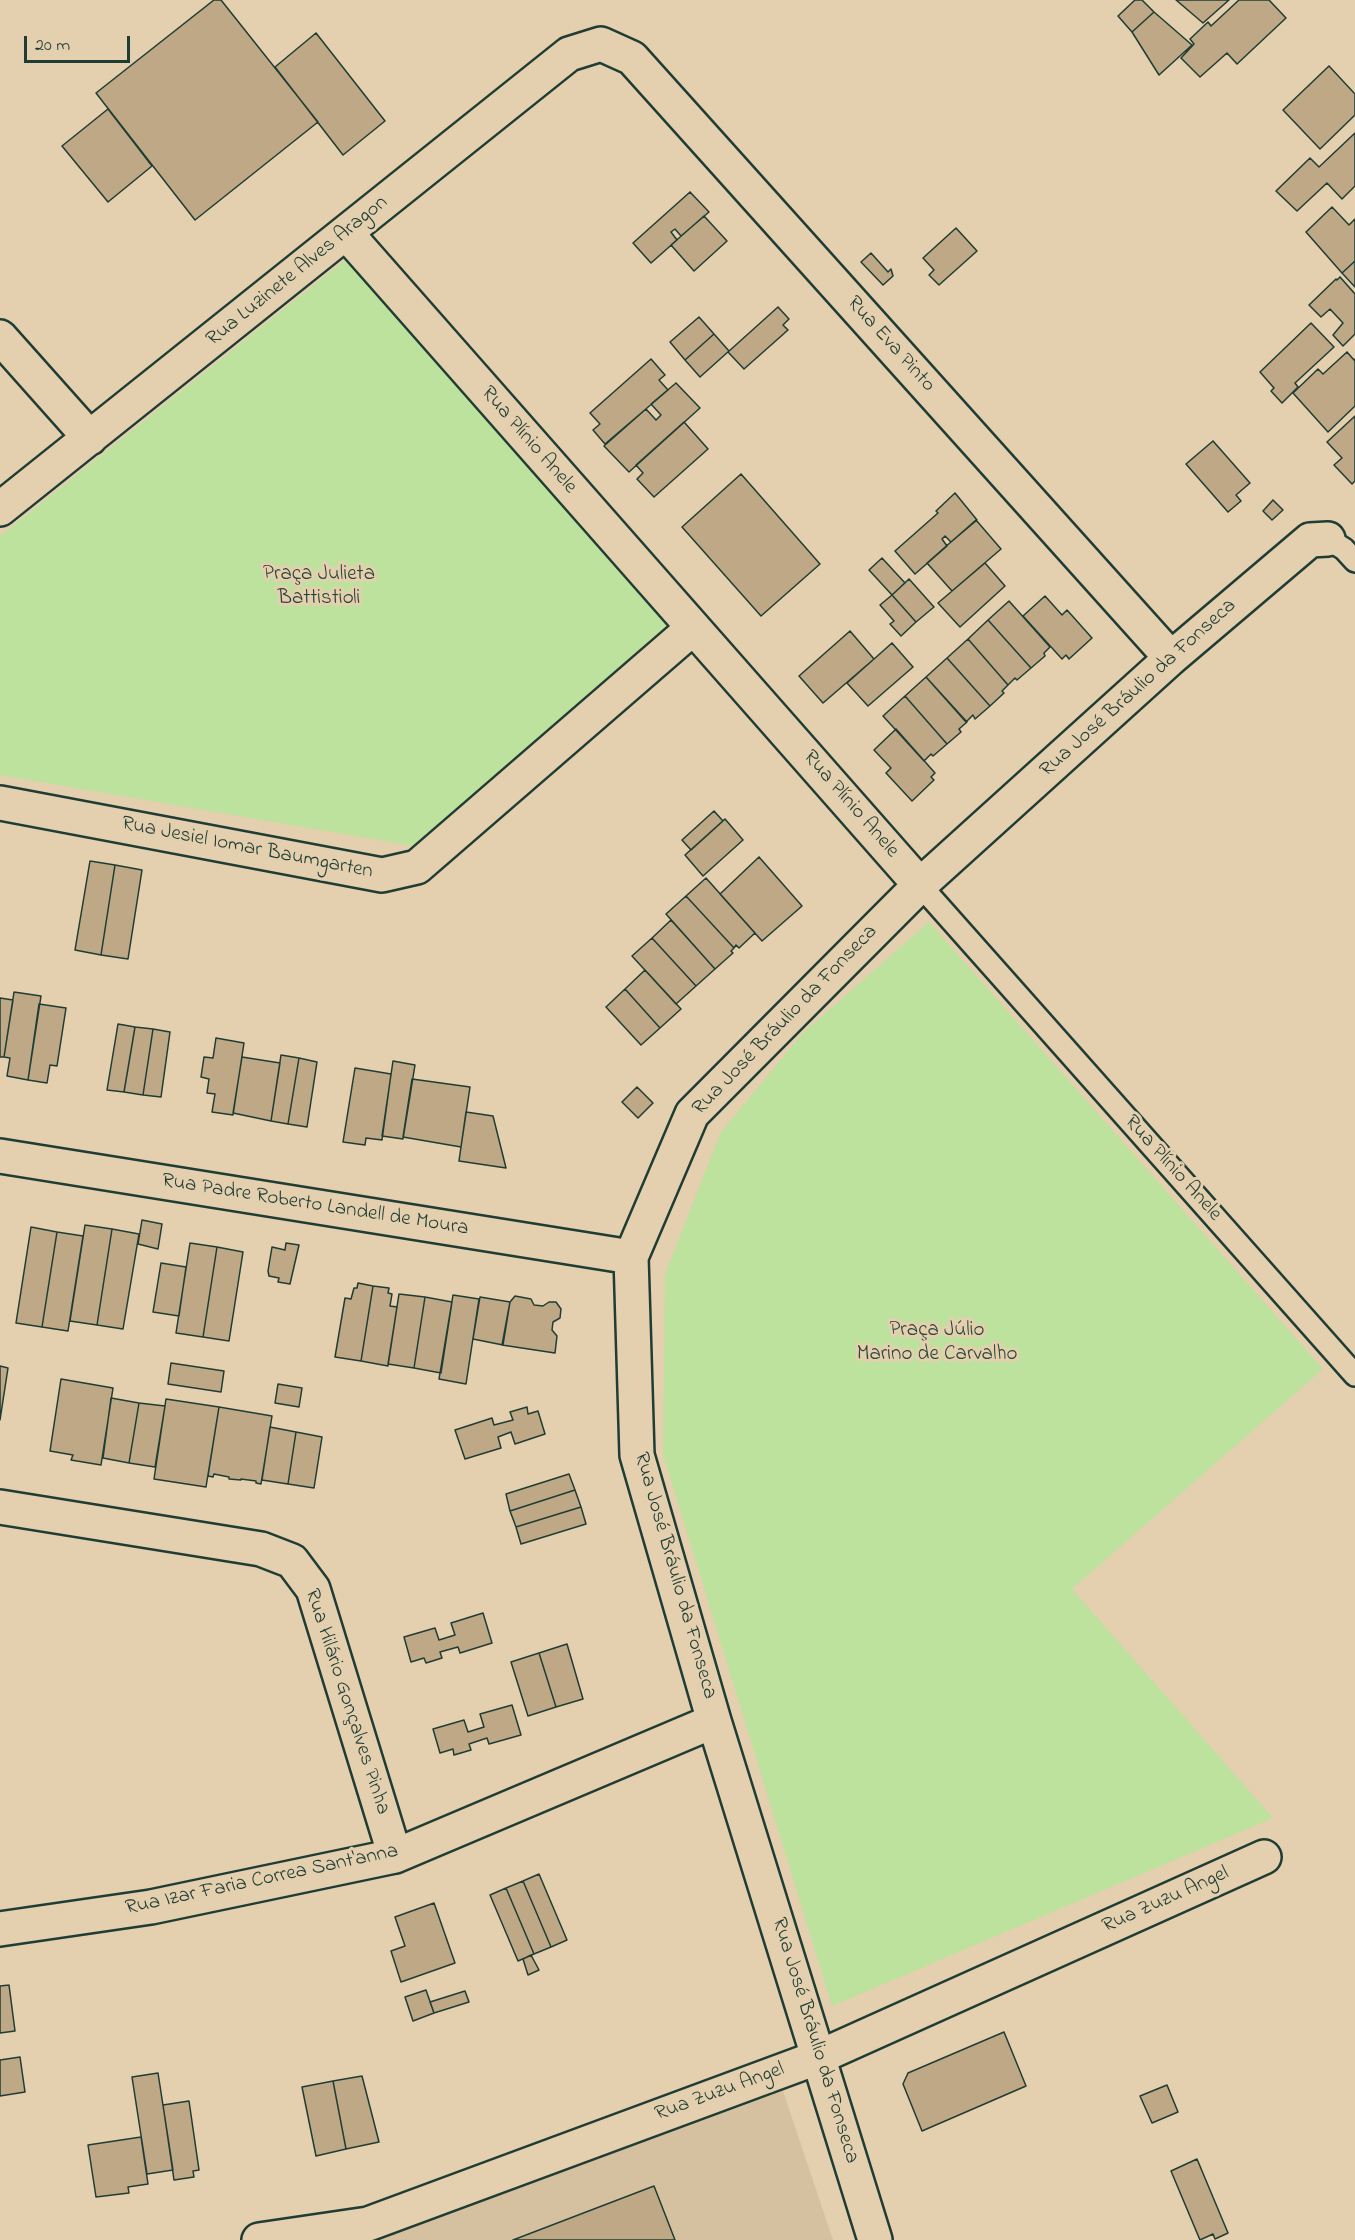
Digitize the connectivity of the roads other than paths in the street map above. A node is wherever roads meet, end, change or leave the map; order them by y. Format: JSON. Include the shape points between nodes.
{"nodes":[{"id":1,"x":601,"y":44,"type":"joint"},
{"id":2,"x":347,"y":234,"type":"junction"},
{"id":3,"x":0,"y":337,"type":"edge"},
{"id":4,"x":90,"y":438,"type":"junction"},
{"id":5,"x":0,"y":509,"type":"edge"},
{"id":6,"x":1328,"y":539,"type":"joint"},
{"id":7,"x":1355,"y":561,"type":"edge"},
{"id":8,"x":693,"y":628,"type":"junction"},
{"id":9,"x":1171,"y":658,"type":"junction"},
{"id":10,"x":0,"y":803,"type":"edge"},
{"id":11,"x":920,"y":885,"type":"junction"},
{"id":12,"x":0,"y":1155,"type":"edge"},
{"id":13,"x":630,"y":1257,"type":"junction"},
{"id":14,"x":1355,"y":1375,"type":"edge"},
{"id":15,"x":0,"y":1508,"type":"edge"},
{"id":16,"x":714,"y":1721,"type":"junction"},
{"id":17,"x":395,"y":1856,"type":"junction"},
{"id":18,"x":1264,"y":1857,"type":"dead end"},
{"id":19,"x":0,"y":1929,"type":"edge"},
{"id":20,"x":819,"y":2056,"type":"junction"},
{"id":21,"x":259,"y":2240,"type":"edge"},
{"id":22,"x":875,"y":2240,"type":"edge"}],
"edges":[{"from":1,"to":2,"type":"street","name":"Rua Luzinete Alves Aragon","via":[[569,54]]},
{"from":1,"to":9,"type":"street","name":"Rua Eva Pinto","via":[[632,58]]},
{"from":2,"to":4,"type":"street","name":"Rua Luzinete Alves Aragon"},
{"from":2,"to":8,"type":"street","name":"Rua Plínio Anele"},
{"from":3,"to":4,"type":"street"},
{"from":4,"to":5,"type":"street","name":"Rua Luzinete Alves Aragon"},
{"from":6,"to":7,"type":"lane"},
{"from":6,"to":9,"type":"street","name":"Rua José Bráulio da Fonseca","via":[[1310,540]]},
{"from":8,"to":10,"type":"street","name":"Rua Jesiel Iomar Baumgarten","via":[[417,867],[382,875]]},
{"from":8,"to":11,"type":"street","name":"Rua Plínio Anele"},
{"from":9,"to":11,"type":"street","name":"Rua José Bráulio da Fonseca"},
{"from":11,"to":13,"type":"street","name":"Rua José Bráulio da Fonseca","via":[[692,1114]]},
{"from":11,"to":14,"type":"lane","name":"Rua Plínio Anele"},
{"from":12,"to":13,"type":"street","name":"Rua Padre Roberto Landell de Moura"},
{"from":13,"to":16,"type":"street","name":"Rua José Bráulio da Fonseca","via":[[637,1455]]},
{"from":15,"to":17,"type":"street","name":"Rua Hilário Gonçalves Pinha","via":[[261,1549],[292,1561],[313,1589]]},
{"from":16,"to":17,"type":"street","name":"Rua Izar Faria Correa Sant'anna"},
{"from":16,"to":20,"type":"street","name":"Rua José Bráulio da Fonseca"},
{"from":17,"to":19,"type":"street","name":"Rua Izar Faria Correa Sant'anna","via":[[151,1906]]},
{"from":18,"to":20,"type":"street","name":"Rua Zuzu Angel"},
{"from":20,"to":21,"type":"street","name":"Rua Zuzu Angel","via":[[368,2223]]},
{"from":20,"to":22,"type":"street","name":"Rua José Bráulio da Fonseca"}]}
